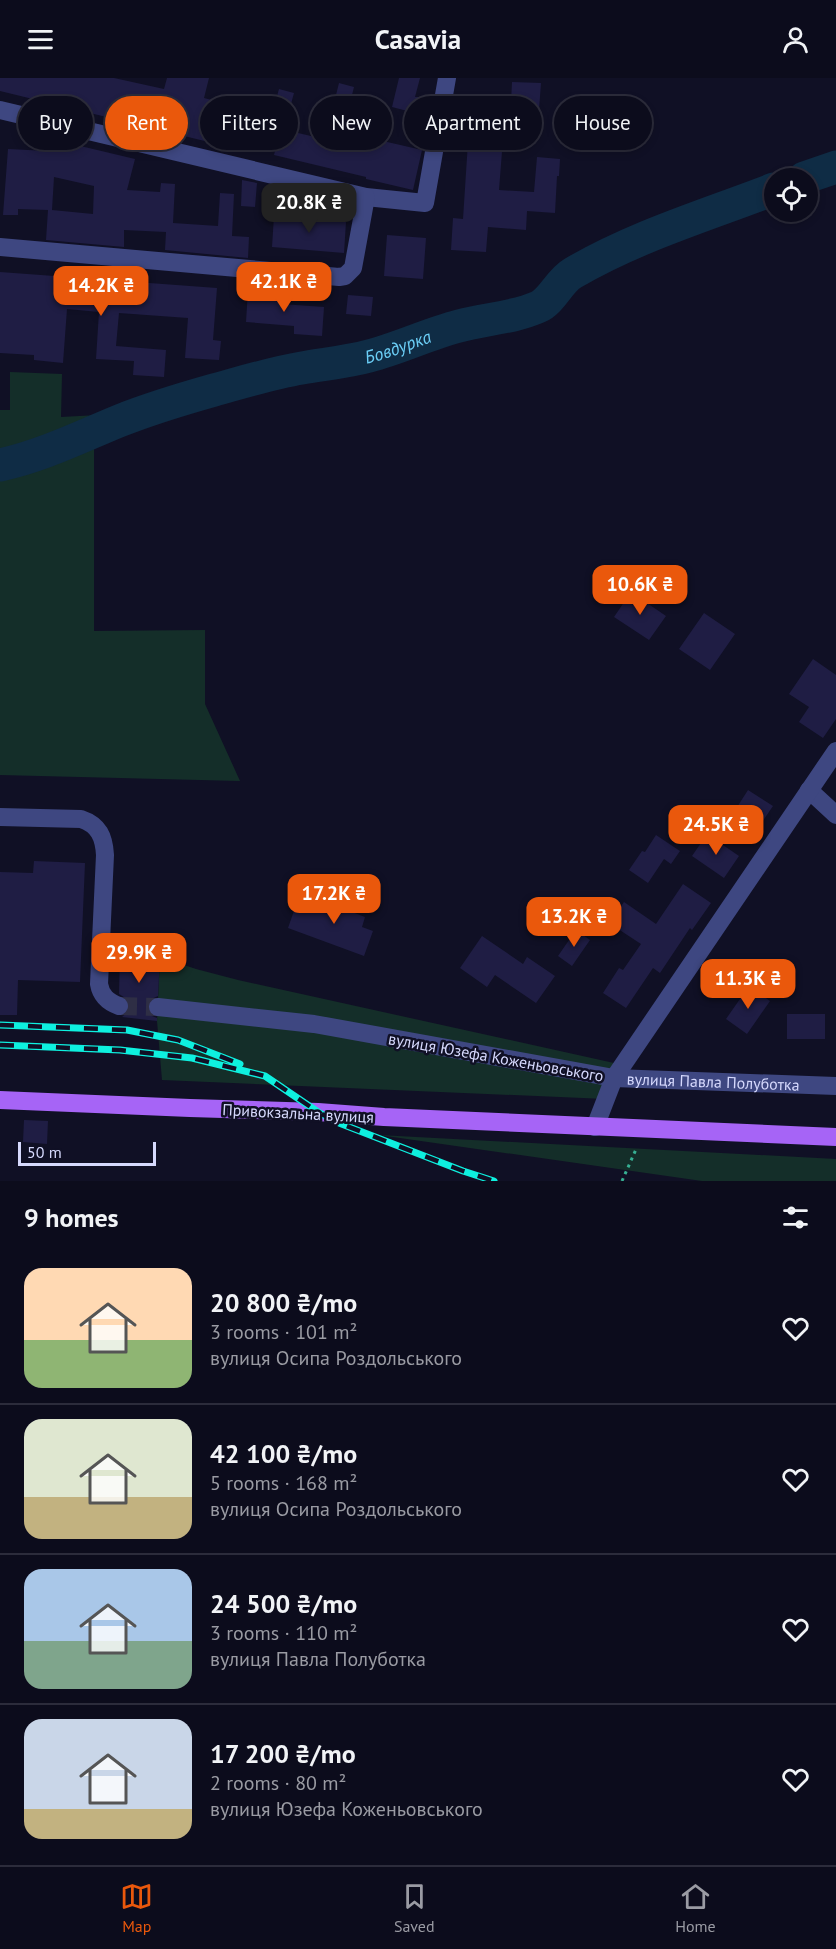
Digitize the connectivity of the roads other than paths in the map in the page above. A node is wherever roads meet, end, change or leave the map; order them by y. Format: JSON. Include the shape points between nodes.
{"nodes":[{"id":1,"x":447,"y":78,"type":"edge"},
{"id":2,"x":0,"y":110,"type":"edge"},
{"id":3,"x":366,"y":197,"type":"junction"},
{"id":4,"x":0,"y":247,"type":"edge"},
{"id":5,"x":836,"y":751,"type":"edge"},
{"id":6,"x":809,"y":790,"type":"junction"},
{"id":7,"x":836,"y":815,"type":"edge"},
{"id":8,"x":0,"y":817,"type":"edge"},
{"id":9,"x":119,"y":1006,"type":"tunnel mouth"},
{"id":10,"x":158,"y":1007,"type":"tunnel mouth"},
{"id":11,"x":614,"y":1078,"type":"junction"},
{"id":12,"x":836,"y":1086,"type":"edge"},
{"id":13,"x":0,"y":1100,"type":"edge"},
{"id":14,"x":595,"y":1127,"type":"junction"},
{"id":15,"x":836,"y":1137,"type":"edge"}],
"edges":[{"from":1,"to":3,"type":"street","via":[[425,203]]},
{"from":2,"to":3,"type":"street"},
{"from":3,"to":4,"type":"street","via":[[353,268],[339,277]]},
{"from":5,"to":6,"type":"street","name":"вулиця Павла Полуботка"},
{"from":6,"to":7,"type":"street"},
{"from":6,"to":11,"type":"street","name":"вулиця Павла Полуботка"},
{"from":8,"to":9,"type":"street","via":[[81,819],[100,832],[105,855],[99,984],[105,999]]},
{"from":10,"to":11,"type":"street","name":"вулиця Юзефа Коженьовського","via":[[314,1024]]},
{"from":11,"to":12,"type":"street","name":"вулиця Павла Полуботка"},
{"from":11,"to":14,"type":"street","name":"вулиця Юзефа Коженьовського"},
{"from":13,"to":14,"type":"main road","name":"Привокзальна вулиця"},
{"from":14,"to":15,"type":"main road"}]}
